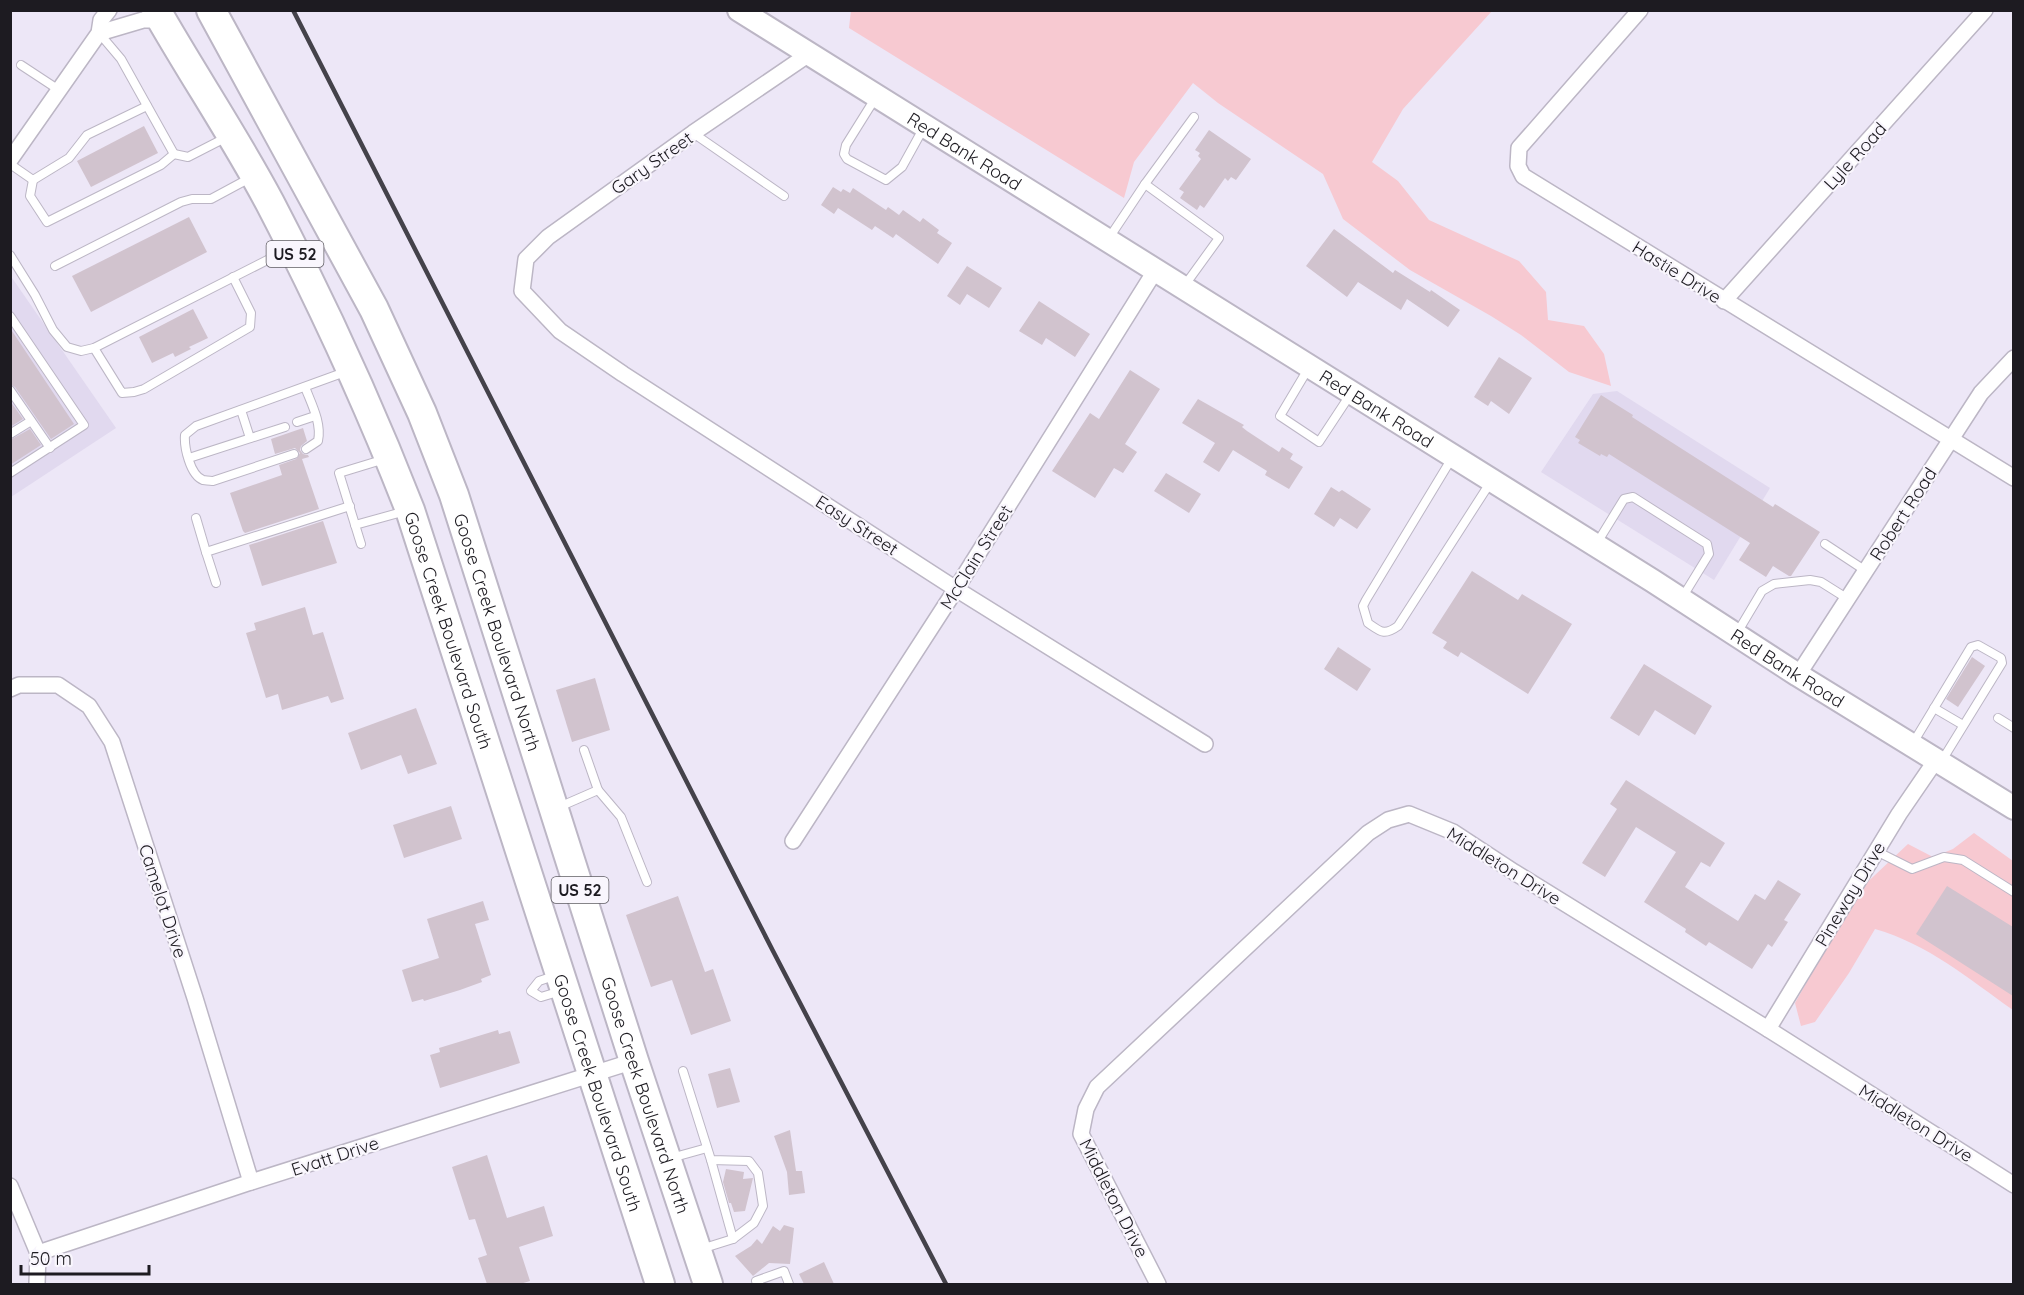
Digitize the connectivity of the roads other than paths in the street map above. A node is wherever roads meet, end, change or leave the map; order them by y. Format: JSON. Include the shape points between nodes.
{"nodes":[{"id":1,"x":109,"y":10,"type":"edge"},
{"id":2,"x":210,"y":10,"type":"edge"},
{"id":3,"x":739,"y":10,"type":"edge"},
{"id":4,"x":1640,"y":10,"type":"edge"},
{"id":5,"x":1985,"y":10,"type":"edge"},
{"id":6,"x":159,"y":15,"type":"edge"},
{"id":7,"x":99,"y":33,"type":"junction"},
{"id":8,"x":809,"y":54,"type":"junction"},
{"id":9,"x":21,"y":64,"type":"dead end"},
{"id":10,"x":59,"y":90,"type":"junction"},
{"id":11,"x":876,"y":96,"type":"junction"},
{"id":12,"x":147,"y":106,"type":"junction"},
{"id":13,"x":1194,"y":117,"type":"dead end"},
{"id":14,"x":925,"y":126,"type":"junction"},
{"id":15,"x":693,"y":133,"type":"junction"},
{"id":16,"x":230,"y":135,"type":"junction"},
{"id":17,"x":174,"y":154,"type":"junction"},
{"id":18,"x":10,"y":162,"type":"edge"},
{"id":19,"x":254,"y":176,"type":"junction"},
{"id":20,"x":33,"y":180,"type":"junction"},
{"id":21,"x":1145,"y":184,"type":"junction"},
{"id":22,"x":784,"y":196,"type":"dead end"},
{"id":23,"x":1107,"y":240,"type":"junction"},
{"id":24,"x":292,"y":248,"type":"junction"},
{"id":25,"x":10,"y":255,"type":"edge"},
{"id":26,"x":55,"y":266,"type":"dead end"},
{"id":27,"x":1155,"y":272,"type":"junction"},
{"id":28,"x":233,"y":277,"type":"junction"},
{"id":29,"x":1182,"y":288,"type":"junction"},
{"id":30,"x":522,"y":291,"type":"joint"},
{"id":31,"x":1724,"y":301,"type":"junction"},
{"id":32,"x":10,"y":316,"type":"edge"},
{"id":33,"x":94,"y":348,"type":"junction"},
{"id":34,"x":2013,"y":358,"type":"edge"},
{"id":35,"x":1309,"y":368,"type":"junction"},
{"id":36,"x":352,"y":370,"type":"junction"},
{"id":37,"x":305,"y":387,"type":"junction"},
{"id":38,"x":10,"y":390,"type":"edge"},
{"id":39,"x":1351,"y":393,"type":"junction"},
{"id":40,"x":241,"y":410,"type":"junction"},
{"id":41,"x":315,"y":416,"type":"junction"},
{"id":42,"x":31,"y":421,"type":"junction"},
{"id":43,"x":297,"y":422,"type":"dead end"},
{"id":44,"x":285,"y":427,"type":"dead end"},
{"id":45,"x":10,"y":434,"type":"edge"},
{"id":46,"x":250,"y":438,"type":"junction"},
{"id":47,"x":1951,"y":440,"type":"junction"},
{"id":48,"x":50,"y":448,"type":"junction"},
{"id":49,"x":306,"y":449,"type":"dead end"},
{"id":50,"x":294,"y":454,"type":"dead end"},
{"id":51,"x":1453,"y":456,"type":"junction"},
{"id":52,"x":189,"y":458,"type":"junction"},
{"id":53,"x":390,"y":458,"type":"junction"},
{"id":54,"x":10,"y":473,"type":"edge"},
{"id":55,"x":2013,"y":478,"type":"edge"},
{"id":56,"x":1492,"y":481,"type":"junction"},
{"id":57,"x":350,"y":506,"type":"junction"},
{"id":58,"x":410,"y":510,"type":"junction"},
{"id":59,"x":196,"y":518,"type":"dead end"},
{"id":60,"x":355,"y":525,"type":"junction"},
{"id":61,"x":361,"y":544,"type":"dead end"},
{"id":62,"x":1825,"y":544,"type":"dead end"},
{"id":63,"x":1595,"y":545,"type":"junction"},
{"id":64,"x":206,"y":552,"type":"junction"},
{"id":65,"x":1866,"y":571,"type":"junction"},
{"id":66,"x":216,"y":584,"type":"dead end"},
{"id":67,"x":956,"y":589,"type":"junction"},
{"id":68,"x":1682,"y":599,"type":"junction"},
{"id":69,"x":1848,"y":599,"type":"junction"},
{"id":70,"x":1736,"y":635,"type":"junction"},
{"id":71,"x":1798,"y":675,"type":"junction"},
{"id":72,"x":10,"y":689,"type":"edge"},
{"id":73,"x":1934,"y":708,"type":"junction"},
{"id":74,"x":1998,"y":718,"type":"dead end"},
{"id":75,"x":1964,"y":725,"type":"junction"},
{"id":76,"x":2013,"y":728,"type":"edge"},
{"id":77,"x":1205,"y":744,"type":"dead end"},
{"id":78,"x":1911,"y":745,"type":"junction"},
{"id":79,"x":584,"y":750,"type":"dead end"},
{"id":80,"x":1938,"y":762,"type":"junction"},
{"id":81,"x":598,"y":790,"type":"junction"},
{"id":82,"x":2005,"y":800,"type":"edge"},
{"id":83,"x":555,"y":809,"type":"junction"},
{"id":84,"x":793,"y":841,"type":"dead end"},
{"id":85,"x":1876,"y":851,"type":"junction"},
{"id":86,"x":647,"y":882,"type":"dead end"},
{"id":87,"x":2013,"y":892,"type":"edge"},
{"id":88,"x":1768,"y":1029,"type":"junction"},
{"id":89,"x":634,"y":1061,"type":"junction"},
{"id":90,"x":683,"y":1071,"type":"dead end"},
{"id":91,"x":592,"y":1074,"type":"junction"},
{"id":92,"x":707,"y":1148,"type":"junction"},
{"id":93,"x":666,"y":1159,"type":"junction"},
{"id":94,"x":711,"y":1160,"type":"junction"},
{"id":95,"x":252,"y":1182,"type":"junction"},
{"id":96,"x":2013,"y":1185,"type":"edge"},
{"id":97,"x":10,"y":1186,"type":"edge"},
{"id":98,"x":733,"y":1239,"type":"junction"},
{"id":99,"x":696,"y":1250,"type":"junction"},
{"id":100,"x":38,"y":1253,"type":"junction"},
{"id":101,"x":37,"y":1284,"type":"edge"},
{"id":102,"x":660,"y":1284,"type":"edge"},
{"id":103,"x":708,"y":1284,"type":"edge"},
{"id":104,"x":757,"y":1284,"type":"edge"},
{"id":105,"x":789,"y":1284,"type":"edge"},
{"id":106,"x":1158,"y":1284,"type":"edge"}],
"edges":[{"from":1,"to":7,"type":"street","via":[[101,20]]},
{"from":2,"to":83,"type":"highway","name":"Goose Creek Boulevard North","number":"US 52","via":[[374,309],[422,413],[454,495]]},
{"from":3,"to":8,"type":"main road","name":"Red Bank Road"},
{"from":4,"to":31,"type":"street","name":"Hastie Drive","via":[[1519,148],[1518,166],[1523,176],[1537,186]]},
{"from":5,"to":31,"type":"street","name":"Lyle Road"},
{"from":6,"to":7,"type":"street"},
{"from":6,"to":16,"type":"highway","name":"Goose Creek Boulevard South","number":"US 52"},
{"from":7,"to":10,"type":"street"},
{"from":7,"to":12,"type":"lane","via":[[115,49]]},
{"from":8,"to":11,"type":"main road","name":"Red Bank Road"},
{"from":8,"to":15,"type":"street","name":"Gary Street"},
{"from":9,"to":10,"type":"lane"},
{"from":10,"to":18,"type":"street"},
{"from":11,"to":14,"type":"main road","name":"Red Bank Road"},
{"from":11,"to":14,"type":"lane","via":[[846,145],[847,159],[886,180],[902,167]]},
{"from":12,"to":17,"type":"lane"},
{"from":12,"to":20,"type":"lane","via":[[87,135],[69,158]]},
{"from":13,"to":21,"type":"lane"},
{"from":14,"to":23,"type":"main road","name":"Red Bank Road"},
{"from":15,"to":22,"type":"lane"},
{"from":15,"to":30,"type":"street","name":"Gary Street","via":[[548,237],[526,259]]},
{"from":16,"to":17,"type":"lane","via":[[188,157]]},
{"from":16,"to":19,"type":"highway","name":"Goose Creek Boulevard South","number":"US 52"},
{"from":17,"to":20,"type":"lane","via":[[161,165],[47,222],[30,196]]},
{"from":18,"to":20,"type":"lane"},
{"from":19,"to":24,"type":"highway","name":"Goose Creek Boulevard South","number":"US 52"},
{"from":19,"to":26,"type":"lane","via":[[211,199],[181,202]]},
{"from":21,"to":23,"type":"lane"},
{"from":21,"to":29,"type":"lane","via":[[1219,238]]},
{"from":23,"to":27,"type":"main road","name":"Red Bank Road"},
{"from":24,"to":28,"type":"lane"},
{"from":24,"to":36,"type":"highway","name":"Goose Creek Boulevard South","number":"US 52"},
{"from":25,"to":33,"type":"lane","via":[[67,347],[81,351]]},
{"from":27,"to":29,"type":"main road","name":"Red Bank Road"},
{"from":27,"to":67,"type":"street","name":"McClain Street"},
{"from":28,"to":33,"type":"lane"},
{"from":28,"to":33,"type":"lane","via":[[251,313],[250,327],[144,389],[122,393]]},
{"from":29,"to":35,"type":"main road","name":"Red Bank Road"},
{"from":30,"to":67,"type":"street","name":"Easy Street","via":[[561,331],[623,374]]},
{"from":31,"to":47,"type":"street","name":"Hastie Drive"},
{"from":32,"to":48,"type":"lane","via":[[84,425]]},
{"from":34,"to":47,"type":"street","name":"Robert Road","via":[[1981,393]]},
{"from":35,"to":39,"type":"main road","name":"Red Bank Road"},
{"from":35,"to":39,"type":"lane","via":[[1280,416],[1320,442]]},
{"from":36,"to":37,"type":"lane"},
{"from":36,"to":53,"type":"highway","name":"Goose Creek Boulevard South","number":"US 52"},
{"from":37,"to":40,"type":"lane"},
{"from":37,"to":41,"type":"lane"},
{"from":38,"to":42,"type":"lane"},
{"from":39,"to":51,"type":"main road","name":"Red Bank Road"},
{"from":40,"to":46,"type":"lane"},
{"from":40,"to":52,"type":"lane","via":[[189,430],[184,441]]},
{"from":41,"to":43,"type":"lane"},
{"from":41,"to":49,"type":"lane","via":[[320,434],[318,441]]},
{"from":42,"to":45,"type":"lane"},
{"from":42,"to":48,"type":"lane"},
{"from":44,"to":46,"type":"lane"},
{"from":46,"to":52,"type":"lane"},
{"from":47,"to":55,"type":"street","name":"Hastie Drive"},
{"from":47,"to":65,"type":"street","name":"Robert Road"},
{"from":48,"to":54,"type":"lane"},
{"from":50,"to":52,"type":"lane","via":[[213,481],[195,475]]},
{"from":51,"to":56,"type":"main road","name":"Red Bank Road"},
{"from":51,"to":56,"type":"lane","via":[[1363,606],[1368,623],[1382,633],[1390,632],[1405,617]]},
{"from":53,"to":57,"type":"lane","via":[[339,472]]},
{"from":53,"to":58,"type":"highway","name":"Goose Creek Boulevard South","number":"US 52"},
{"from":56,"to":63,"type":"main road","name":"Red Bank Road"},
{"from":57,"to":60,"type":"lane"},
{"from":57,"to":64,"type":"lane"},
{"from":58,"to":60,"type":"lane"},
{"from":58,"to":91,"type":"highway","name":"Goose Creek Boulevard South","number":"US 52"},
{"from":59,"to":64,"type":"lane"},
{"from":60,"to":61,"type":"lane"},
{"from":62,"to":65,"type":"lane"},
{"from":63,"to":68,"type":"main road","name":"Red Bank Road"},
{"from":63,"to":68,"type":"lane","via":[[1624,499],[1633,497],[1707,544],[1709,554]]},
{"from":64,"to":66,"type":"lane"},
{"from":65,"to":69,"type":"street","name":"Robert Road"},
{"from":67,"to":77,"type":"street","name":"Easy Street"},
{"from":67,"to":84,"type":"street","name":"McClain Street"},
{"from":68,"to":70,"type":"main road","name":"Red Bank Road"},
{"from":69,"to":70,"type":"lane","via":[[1821,582],[1774,584],[1762,591]]},
{"from":69,"to":71,"type":"street","name":"Robert Road"},
{"from":70,"to":71,"type":"main road","name":"Red Bank Road"},
{"from":71,"to":78,"type":"main road","name":"Red Bank Road"},
{"from":72,"to":95,"type":"street","name":"Camelot Drive","via":[[19,685],[58,685],[89,706],[112,742]]},
{"from":73,"to":75,"type":"lane"},
{"from":73,"to":75,"type":"lane","via":[[1971,647],[1977,645],[2001,658],[2002,663]]},
{"from":73,"to":78,"type":"lane"},
{"from":74,"to":76,"type":"lane"},
{"from":75,"to":80,"type":"lane"},
{"from":78,"to":80,"type":"main road","name":"Red Bank Road"},
{"from":79,"to":81,"type":"lane"},
{"from":80,"to":82,"type":"main road","name":"Red Bank Road"},
{"from":80,"to":85,"type":"street","name":"Pineway Drive"},
{"from":81,"to":83,"type":"lane"},
{"from":81,"to":86,"type":"lane","via":[[621,817]]},
{"from":83,"to":89,"type":"highway","name":"Goose Creek Boulevard North","number":"US 52"},
{"from":85,"to":87,"type":"lane","via":[[1912,869],[1944,857],[1963,860]]},
{"from":85,"to":88,"type":"street","name":"Pineway Drive"},
{"from":88,"to":96,"type":"street","name":"Middleton Drive"},
{"from":88,"to":106,"type":"street","name":"Middleton Drive","via":[[1453,832],[1409,814],[1388,820],[1368,833],[1096,1087],[1081,1134]]},
{"from":89,"to":91,"type":"street","name":"Evatt Drive"},
{"from":89,"to":93,"type":"highway","name":"Goose Creek Boulevard North","number":"US 52"},
{"from":90,"to":92,"type":"lane"},
{"from":91,"to":95,"type":"street","name":"Evatt Drive"},
{"from":91,"to":102,"type":"highway","name":"Goose Creek Boulevard South","number":"US 52"},
{"from":92,"to":93,"type":"lane"},
{"from":92,"to":94,"type":"lane"},
{"from":93,"to":99,"type":"highway","name":"Goose Creek Boulevard North","number":"US 52"},
{"from":94,"to":98,"type":"lane"},
{"from":94,"to":98,"type":"lane","via":[[749,1161],[758,1173],[763,1206],[754,1223]]},
{"from":95,"to":100,"type":"street","name":"Evatt Drive"},
{"from":97,"to":100,"type":"street"},
{"from":98,"to":99,"type":"lane"},
{"from":99,"to":103,"type":"highway","name":"Goose Creek Boulevard North","number":"US 52"},
{"from":100,"to":101,"type":"street"},
{"from":104,"to":105,"type":"lane","via":[[756,1281],[784,1270]]}]}
